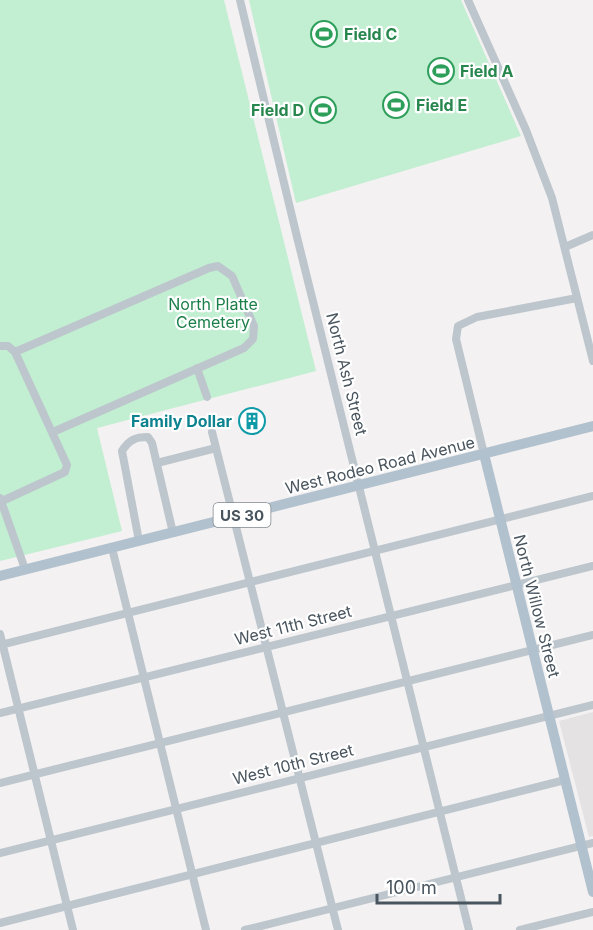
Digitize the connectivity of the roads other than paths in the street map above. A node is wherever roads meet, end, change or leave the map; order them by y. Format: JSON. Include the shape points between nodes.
{"nodes":[{"id":1,"x":240,"y":0,"type":"edge"},
{"id":2,"x":468,"y":0,"type":"edge"},
{"id":3,"x":593,"y":235,"type":"edge"},
{"id":4,"x":565,"y":247,"type":"junction"},
{"id":5,"x":577,"y":298,"type":"junction"},
{"id":6,"x":0,"y":346,"type":"edge"},
{"id":7,"x":15,"y":352,"type":"junction"},
{"id":8,"x":593,"y":361,"type":"edge"},
{"id":9,"x":197,"y":368,"type":"junction"},
{"id":10,"x":207,"y":397,"type":"dead end"},
{"id":11,"x":593,"y":426,"type":"edge"},
{"id":12,"x":53,"y":432,"type":"junction"},
{"id":13,"x":213,"y":432,"type":"dead end"},
{"id":14,"x":216,"y":448,"type":"junction"},
{"id":15,"x":484,"y":454,"type":"junction"},
{"id":16,"x":157,"y":463,"type":"junction"},
{"id":17,"x":360,"y":485,"type":"junction"},
{"id":18,"x":593,"y":496,"type":"edge"},
{"id":19,"x":0,"y":500,"type":"edge"},
{"id":20,"x":233,"y":517,"type":"junction"},
{"id":21,"x":500,"y":519,"type":"junction"},
{"id":22,"x":172,"y":532,"type":"junction"},
{"id":23,"x":139,"y":541,"type":"junction"},
{"id":24,"x":112,"y":548,"type":"junction"},
{"id":25,"x":376,"y":551,"type":"junction"},
{"id":26,"x":593,"y":566,"type":"edge"},
{"id":27,"x":25,"y":569,"type":"junction"},
{"id":28,"x":0,"y":576,"type":"edge"},
{"id":29,"x":249,"y":581,"type":"junction"},
{"id":30,"x":517,"y":585,"type":"junction"},
{"id":31,"x":128,"y":612,"type":"junction"},
{"id":32,"x":392,"y":616,"type":"junction"},
{"id":33,"x":0,"y":634,"type":"edge"},
{"id":34,"x":593,"y":635,"type":"edge"},
{"id":35,"x":1,"y":644,"type":"edge"},
{"id":36,"x":266,"y":647,"type":"junction"},
{"id":37,"x":533,"y":650,"type":"junction"},
{"id":38,"x":144,"y":677,"type":"junction"},
{"id":39,"x":408,"y":682,"type":"junction"},
{"id":40,"x":593,"y":705,"type":"edge"},
{"id":41,"x":18,"y":709,"type":"junction"},
{"id":42,"x":0,"y":713,"type":"edge"},
{"id":43,"x":283,"y":713,"type":"junction"},
{"id":44,"x":549,"y":716,"type":"junction"},
{"id":45,"x":160,"y":744,"type":"junction"},
{"id":46,"x":424,"y":747,"type":"junction"},
{"id":47,"x":34,"y":775,"type":"junction"},
{"id":48,"x":300,"y":778,"type":"junction"},
{"id":49,"x":565,"y":780,"type":"junction"},
{"id":50,"x":0,"y":783,"type":"edge"},
{"id":51,"x":176,"y":809,"type":"junction"},
{"id":52,"x":440,"y":812,"type":"junction"},
{"id":53,"x":50,"y":840,"type":"junction"},
{"id":54,"x":316,"y":843,"type":"junction"},
{"id":55,"x":587,"y":845,"type":"edge"},
{"id":56,"x":0,"y":853,"type":"edge"},
{"id":57,"x":192,"y":874,"type":"junction"},
{"id":58,"x":456,"y":877,"type":"junction"},
{"id":59,"x":593,"y":892,"type":"edge"},
{"id":60,"x":67,"y":906,"type":"junction"},
{"id":61,"x":333,"y":908,"type":"junction"},
{"id":62,"x":593,"y":912,"type":"edge"},
{"id":63,"x":0,"y":923,"type":"edge"},
{"id":64,"x":73,"y":930,"type":"edge"},
{"id":65,"x":206,"y":930,"type":"edge"},
{"id":66,"x":245,"y":930,"type":"edge"},
{"id":67,"x":338,"y":930,"type":"edge"},
{"id":68,"x":470,"y":930,"type":"edge"},
{"id":69,"x":520,"y":930,"type":"edge"}],
"edges":[{"from":1,"to":17,"type":"street","name":"North Ash Street"},
{"from":2,"to":4,"type":"street","via":[[549,188]]},
{"from":3,"to":4,"type":"street"},
{"from":4,"to":5,"type":"street"},
{"from":5,"to":8,"type":"street"},
{"from":5,"to":15,"type":"street","name":"North Willow Street","via":[[477,317],[458,326],[456,339]]},
{"from":6,"to":7,"type":"street"},
{"from":7,"to":9,"type":"street","via":[[218,266],[232,276],[254,326],[253,339],[244,348]]},
{"from":7,"to":12,"type":"street"},
{"from":9,"to":10,"type":"street"},
{"from":9,"to":12,"type":"street"},
{"from":11,"to":15,"type":"main road","name":"West Rodeo Road Avenue","number":"US 30"},
{"from":12,"to":19,"type":"street","via":[[67,465],[65,472]]},
{"from":13,"to":14,"type":"street"},
{"from":14,"to":16,"type":"street"},
{"from":14,"to":20,"type":"street"},
{"from":15,"to":17,"type":"main road","name":"West Rodeo Road Avenue","number":"US 30"},
{"from":15,"to":21,"type":"main road","name":"North Willow Street"},
{"from":16,"to":22,"type":"street"},
{"from":16,"to":23,"type":"street","via":[[148,437],[137,437],[122,451]]},
{"from":17,"to":20,"type":"main road","name":"West Rodeo Road Avenue","number":"US 30"},
{"from":17,"to":25,"type":"street","name":"North Ash Street"},
{"from":18,"to":21,"type":"street"},
{"from":19,"to":27,"type":"street"},
{"from":20,"to":22,"type":"main road","name":"West Rodeo Road Avenue","number":"US 30"},
{"from":20,"to":29,"type":"street"},
{"from":21,"to":25,"type":"street"},
{"from":21,"to":30,"type":"main road","name":"North Willow Street"},
{"from":22,"to":23,"type":"main road","name":"West Rodeo Road Avenue","number":"US 30"},
{"from":23,"to":24,"type":"main road","name":"West Rodeo Road Avenue","number":"US 30"},
{"from":24,"to":27,"type":"main road","name":"West Rodeo Road Avenue","number":"US 30"},
{"from":24,"to":31,"type":"street"},
{"from":25,"to":29,"type":"street"},
{"from":25,"to":32,"type":"street","name":"North Ash Street"},
{"from":26,"to":30,"type":"street","name":"West 11th Street"},
{"from":27,"to":28,"type":"main road","name":"West Rodeo Road Avenue","number":"US 30"},
{"from":29,"to":31,"type":"street"},
{"from":29,"to":36,"type":"street"},
{"from":30,"to":32,"type":"street","name":"West 11th Street"},
{"from":30,"to":37,"type":"main road","name":"North Willow Street"},
{"from":31,"to":35,"type":"street"},
{"from":31,"to":38,"type":"street"},
{"from":32,"to":36,"type":"street","name":"West 11th Street"},
{"from":32,"to":39,"type":"street","name":"North Ash Street"},
{"from":33,"to":35,"type":"street"},
{"from":34,"to":37,"type":"street"},
{"from":35,"to":41,"type":"street"},
{"from":36,"to":38,"type":"street","name":"West 11th Street"},
{"from":36,"to":43,"type":"street"},
{"from":37,"to":39,"type":"street"},
{"from":37,"to":44,"type":"main road","name":"North Willow Street"},
{"from":38,"to":41,"type":"street","name":"West 11th Street"},
{"from":38,"to":45,"type":"street"},
{"from":39,"to":43,"type":"street"},
{"from":39,"to":46,"type":"street","name":"North Ash Street"},
{"from":40,"to":44,"type":"street","name":"West 10th Street"},
{"from":41,"to":42,"type":"street","name":"West 11th Street"},
{"from":41,"to":47,"type":"street"},
{"from":43,"to":45,"type":"street"},
{"from":43,"to":48,"type":"street"},
{"from":44,"to":46,"type":"street","name":"West 10th Street"},
{"from":44,"to":49,"type":"main road","name":"North Willow Street"},
{"from":45,"to":47,"type":"street"},
{"from":45,"to":51,"type":"street"},
{"from":46,"to":48,"type":"street","name":"West 10th Street"},
{"from":46,"to":52,"type":"street","name":"North Ash Street"},
{"from":47,"to":50,"type":"street"},
{"from":47,"to":53,"type":"street"},
{"from":48,"to":51,"type":"street","name":"West 10th Street"},
{"from":48,"to":54,"type":"street"},
{"from":49,"to":52,"type":"street"},
{"from":49,"to":55,"type":"main road","name":"North Willow Street"},
{"from":51,"to":53,"type":"street","name":"West 10th Street"},
{"from":51,"to":57,"type":"street"},
{"from":52,"to":54,"type":"street"},
{"from":52,"to":58,"type":"street","name":"North Ash Street"},
{"from":53,"to":56,"type":"street","name":"West 10th Street"},
{"from":53,"to":60,"type":"street"},
{"from":54,"to":57,"type":"street"},
{"from":54,"to":61,"type":"street"},
{"from":55,"to":58,"type":"street"},
{"from":55,"to":59,"type":"main road","name":"North Willow Street"},
{"from":57,"to":60,"type":"street"},
{"from":57,"to":65,"type":"street"},
{"from":58,"to":61,"type":"street"},
{"from":58,"to":68,"type":"street","name":"North Ash Street"},
{"from":60,"to":63,"type":"street"},
{"from":60,"to":64,"type":"street"},
{"from":61,"to":66,"type":"street"},
{"from":61,"to":67,"type":"street"},
{"from":62,"to":69,"type":"street"}]}
